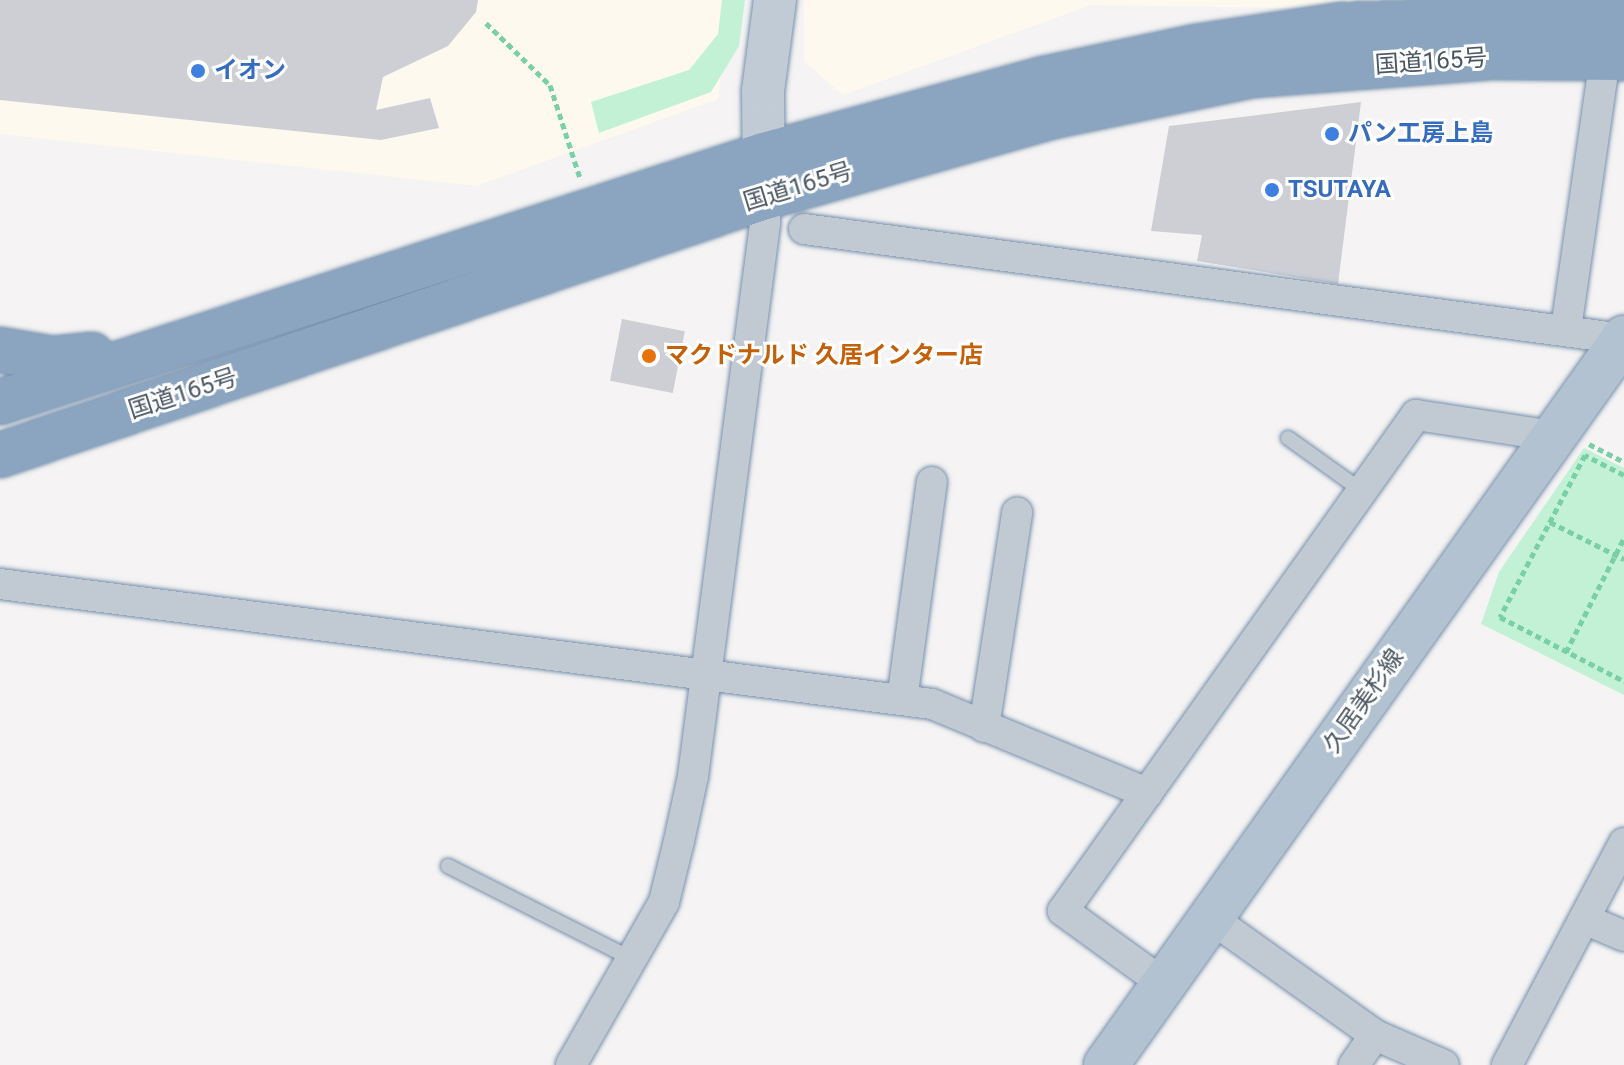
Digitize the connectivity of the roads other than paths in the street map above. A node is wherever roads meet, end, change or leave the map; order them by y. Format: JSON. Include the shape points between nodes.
{"nodes":[{"id":1,"x":775,"y":0,"type":"edge"},
{"id":2,"x":1624,"y":14,"type":"edge"},
{"id":3,"x":1614,"y":58,"type":"edge"},
{"id":4,"x":764,"y":176,"type":"junction"},
{"id":5,"x":804,"y":229,"type":"dead end"},
{"id":6,"x":366,"y":283,"type":"junction"},
{"id":7,"x":1566,"y":329,"type":"junction"},
{"id":8,"x":1623,"y":338,"type":"edge"},
{"id":9,"x":0,"y":350,"type":"edge"},
{"id":10,"x":0,"y":402,"type":"edge"},
{"id":11,"x":1288,"y":438,"type":"dead end"},
{"id":12,"x":1568,"y":439,"type":"junction"},
{"id":13,"x":0,"y":455,"type":"edge"},
{"id":14,"x":932,"y":482,"type":"dead end"},
{"id":15,"x":1362,"y":491,"type":"junction"},
{"id":16,"x":1017,"y":513,"type":"dead end"},
{"id":17,"x":0,"y":584,"type":"edge"},
{"id":18,"x":706,"y":675,"type":"junction"},
{"id":19,"x":902,"y":700,"type":"junction"},
{"id":20,"x":984,"y":727,"type":"junction"},
{"id":21,"x":1147,"y":793,"type":"junction"},
{"id":22,"x":1624,"y":843,"type":"edge"},
{"id":23,"x":448,"y":866,"type":"dead end"},
{"id":24,"x":1211,"y":918,"type":"junction"},
{"id":25,"x":1584,"y":919,"type":"junction"},
{"id":26,"x":1624,"y":936,"type":"edge"},
{"id":27,"x":635,"y":960,"type":"junction"},
{"id":28,"x":1164,"y":984,"type":"junction"},
{"id":29,"x":1375,"y":1035,"type":"junction"},
{"id":30,"x":571,"y":1065,"type":"edge"},
{"id":31,"x":1106,"y":1065,"type":"edge"},
{"id":32,"x":1354,"y":1065,"type":"edge"},
{"id":33,"x":1444,"y":1065,"type":"edge"},
{"id":34,"x":1507,"y":1065,"type":"edge"}],
"edges":[{"from":1,"to":4,"type":"street","via":[[763,91]]},
{"from":2,"to":4,"type":"highway","name":"国道165号","via":[[1342,25],[1196,47],[1044,79]]},
{"from":3,"to":4,"type":"highway","name":"国道165号","via":[[1491,57],[1252,75]]},
{"from":3,"to":7,"type":"street"},
{"from":4,"to":6,"type":"highway","name":"国道165号"},
{"from":4,"to":13,"type":"highway","name":"国道165号"},
{"from":4,"to":18,"type":"street","via":[[765,224]]},
{"from":5,"to":7,"type":"street"},
{"from":6,"to":9,"type":"highway","via":[[121,350],[53,359]]},
{"from":6,"to":10,"type":"highway","name":"国道165号"},
{"from":7,"to":8,"type":"street"},
{"from":8,"to":12,"type":"main road","name":"久居美杉線"},
{"from":11,"to":15,"type":"lane"},
{"from":12,"to":15,"type":"street","via":[[1416,415]]},
{"from":12,"to":24,"type":"main road","name":"久居美杉線"},
{"from":14,"to":19,"type":"street"},
{"from":15,"to":21,"type":"street"},
{"from":16,"to":20,"type":"street"},
{"from":17,"to":18,"type":"street"},
{"from":18,"to":19,"type":"street"},
{"from":18,"to":27,"type":"street","via":[[664,902]]},
{"from":19,"to":20,"type":"street","via":[[932,704]]},
{"from":20,"to":21,"type":"street"},
{"from":21,"to":28,"type":"street","via":[[1063,911]]},
{"from":22,"to":25,"type":"street"},
{"from":23,"to":27,"type":"lane"},
{"from":24,"to":28,"type":"main road","name":"久居美杉線"},
{"from":24,"to":29,"type":"street"},
{"from":25,"to":26,"type":"street"},
{"from":25,"to":34,"type":"street"},
{"from":27,"to":30,"type":"street"},
{"from":28,"to":31,"type":"main road","name":"久居美杉線"},
{"from":29,"to":32,"type":"street"},
{"from":29,"to":33,"type":"street"}]}
